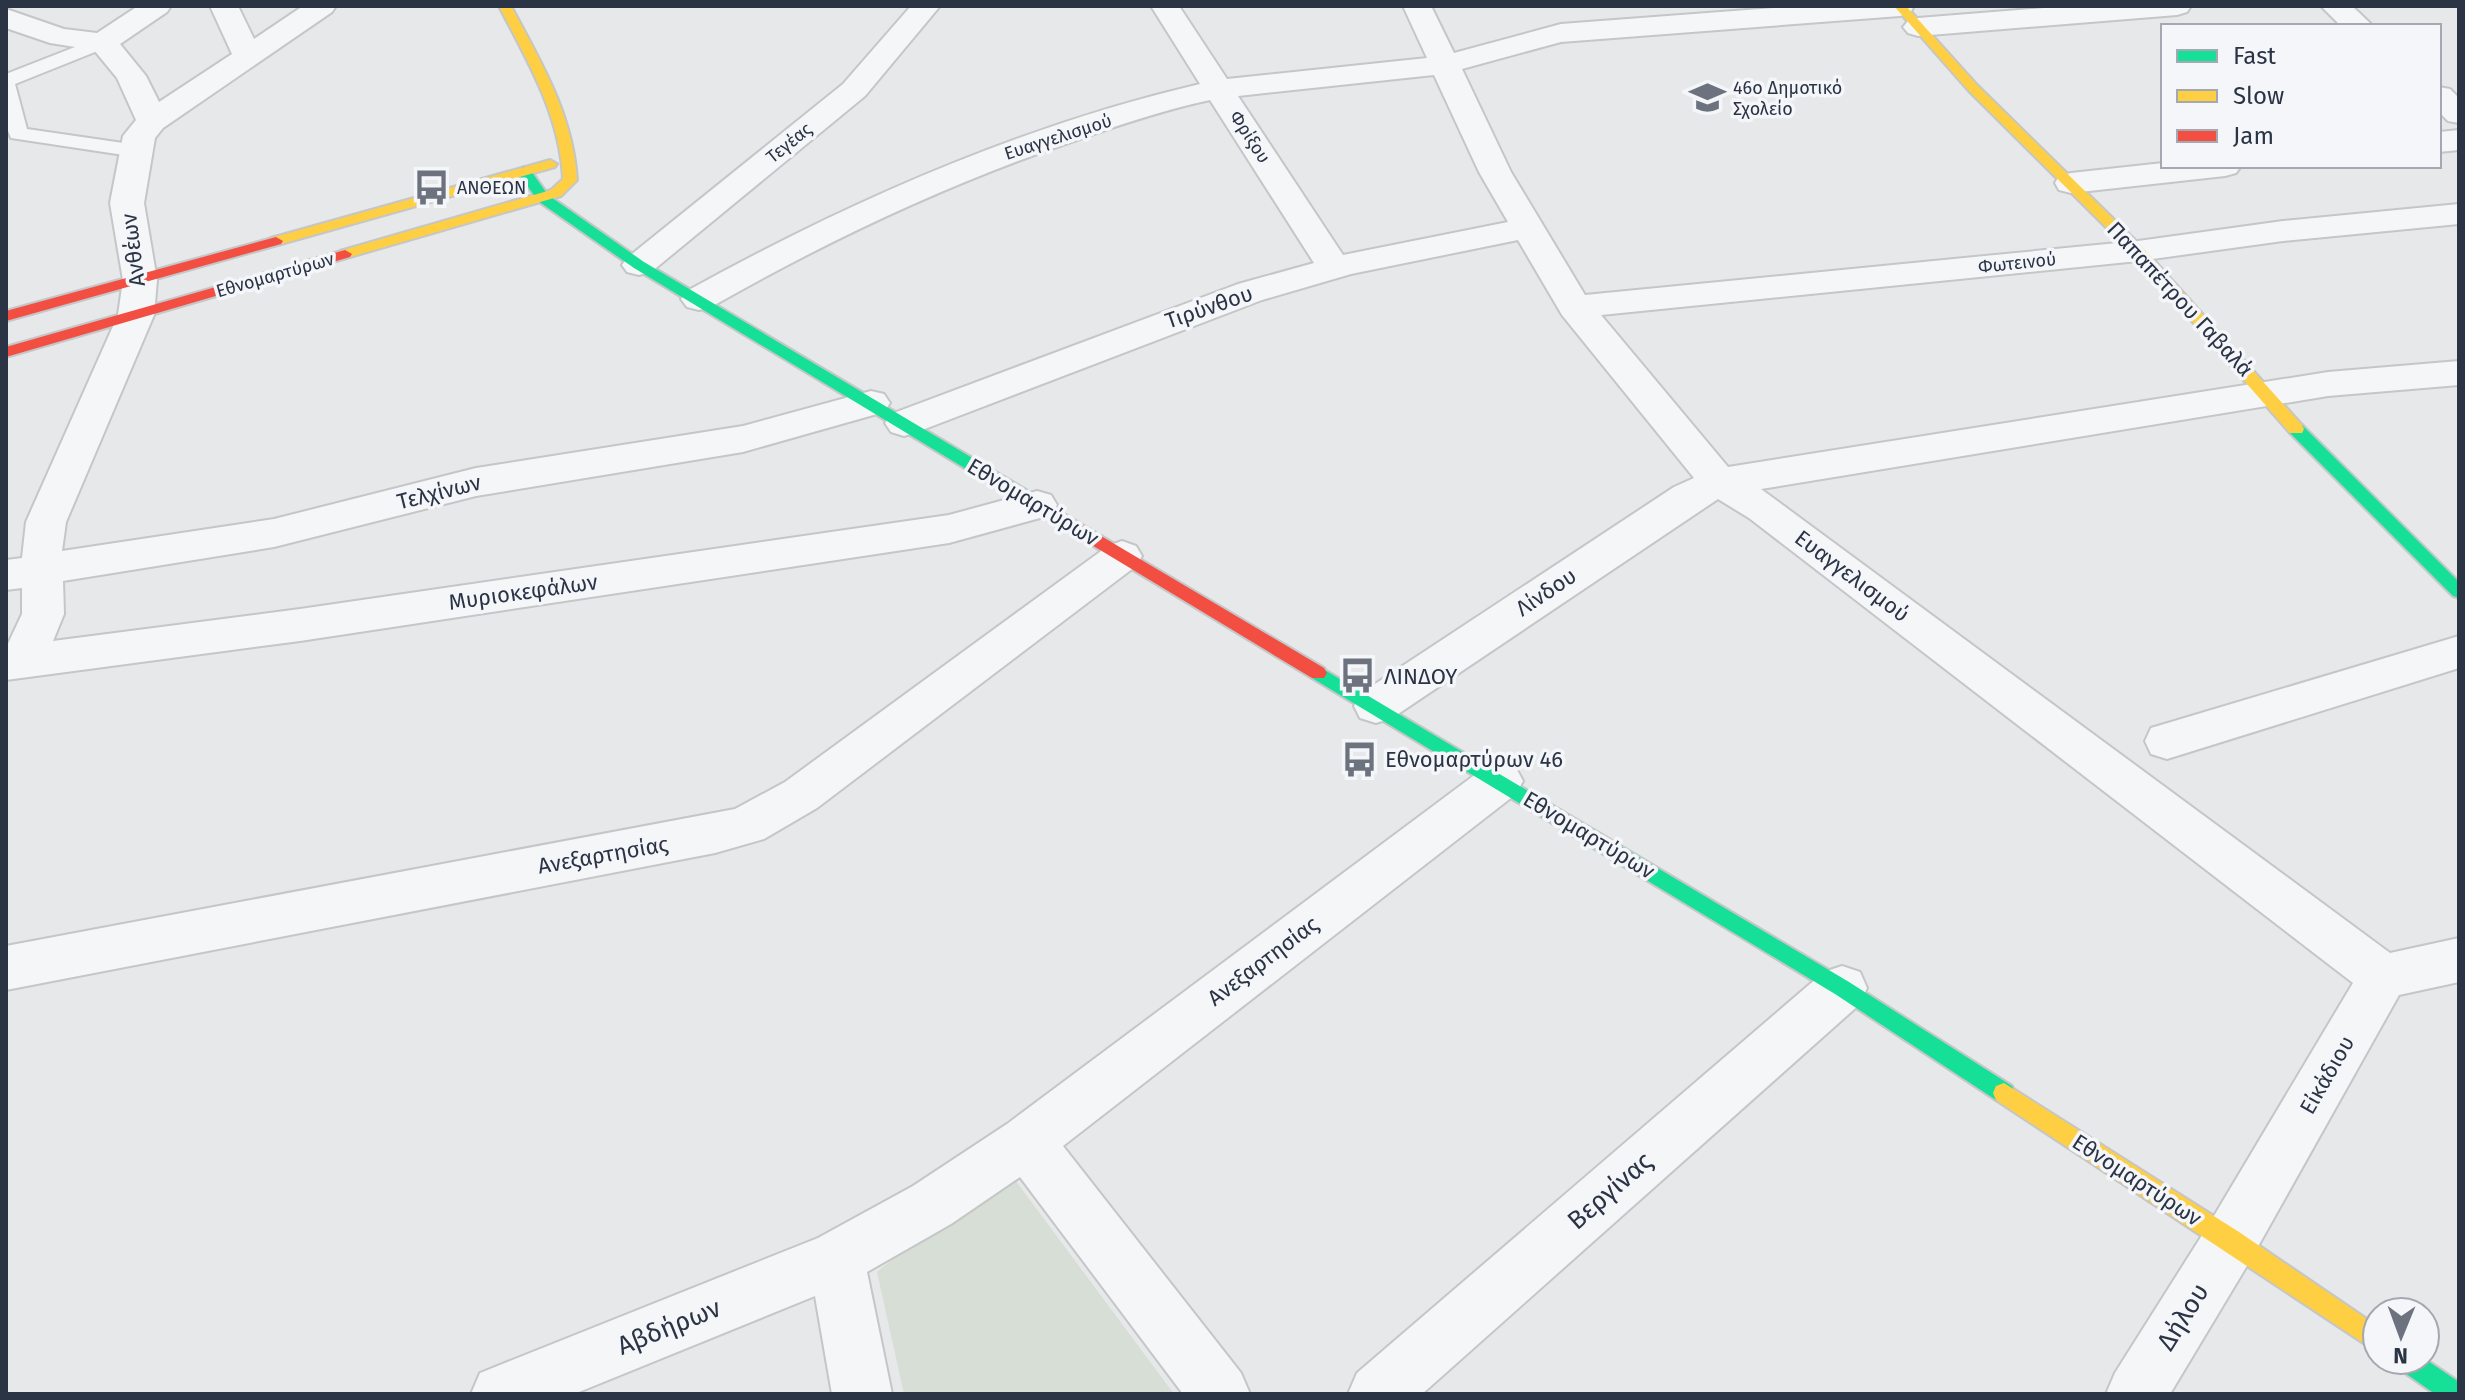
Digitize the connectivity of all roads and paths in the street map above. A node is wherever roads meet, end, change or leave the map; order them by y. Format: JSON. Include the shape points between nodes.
{"nodes":[{"id":1,"x":157,"y":6,"type":"edge"},
{"id":2,"x":224,"y":6,"type":"edge"},
{"id":3,"x":322,"y":6,"type":"edge"},
{"id":4,"x":505,"y":6,"type":"edge"},
{"id":5,"x":926,"y":6,"type":"edge"},
{"id":6,"x":1165,"y":6,"type":"edge"},
{"id":7,"x":1417,"y":6,"type":"edge"},
{"id":8,"x":1543,"y":6,"type":"edge"},
{"id":9,"x":2177,"y":6,"type":"edge"},
{"id":10,"x":2335,"y":6,"type":"edge"},
{"id":11,"x":1906,"y":13,"type":"edge"},
{"id":12,"x":6,"y":18,"type":"edge"},
{"id":13,"x":2356,"y":24,"type":"edge"},
{"id":14,"x":1561,"y":33,"type":"junction"},
{"id":15,"x":103,"y":42,"type":"junction"},
{"id":16,"x":248,"y":57,"type":"junction"},
{"id":17,"x":1444,"y":64,"type":"junction"},
{"id":18,"x":6,"y":83,"type":"edge"},
{"id":19,"x":1220,"y":89,"type":"junction"},
{"id":20,"x":2441,"y":98,"type":"edge"},
{"id":21,"x":2459,"y":114,"type":"edge"},
{"id":22,"x":152,"y":121,"type":"junction"},
{"id":23,"x":137,"y":151,"type":"junction"},
{"id":24,"x":572,"y":159,"type":"junction"},
{"id":25,"x":2207,"y":168,"type":"edge"},
{"id":26,"x":524,"y":171,"type":"junction"},
{"id":27,"x":2071,"y":183,"type":"junction"},
{"id":28,"x":550,"y":196,"type":"junction"},
{"id":29,"x":2459,"y":214,"type":"edge"},
{"id":30,"x":1526,"y":228,"type":"junction"},
{"id":31,"x":2138,"y":251,"type":"junction"},
{"id":32,"x":639,"y":265,"type":"junction"},
{"id":33,"x":1334,"y":268,"type":"junction"},
{"id":34,"x":138,"y":298,"type":"junction"},
{"id":35,"x":699,"y":299,"type":"junction"},
{"id":36,"x":1575,"y":307,"type":"junction"},
{"id":37,"x":6,"y":316,"type":"edge"},
{"id":38,"x":6,"y":352,"type":"edge"},
{"id":39,"x":2459,"y":373,"type":"edge"},
{"id":40,"x":2266,"y":393,"type":"junction"},
{"id":41,"x":887,"y":413,"type":"junction"},
{"id":42,"x":1719,"y":482,"type":"junction"},
{"id":43,"x":1037,"y":505,"type":"junction"},
{"id":44,"x":1122,"y":556,"type":"junction"},
{"id":45,"x":25,"y":573,"type":"edge"},
{"id":46,"x":2459,"y":592,"type":"edge"},
{"id":47,"x":2459,"y":652,"type":"edge"},
{"id":48,"x":15,"y":664,"type":"edge"},
{"id":49,"x":1376,"y":706,"type":"junction"},
{"id":50,"x":2167,"y":741,"type":"dead end"},
{"id":51,"x":1500,"y":781,"type":"junction"},
{"id":52,"x":2459,"y":960,"type":"edge"},
{"id":53,"x":6,"y":968,"type":"edge"},
{"id":54,"x":2383,"y":977,"type":"junction"},
{"id":55,"x":1842,"y":988,"type":"junction"},
{"id":56,"x":1026,"y":1142,"type":"junction"},
{"id":57,"x":2231,"y":1240,"type":"junction"},
{"id":58,"x":836,"y":1259,"type":"junction"},
{"id":59,"x":2361,"y":1329,"type":"edge"},
{"id":60,"x":2430,"y":1376,"type":"edge"},
{"id":61,"x":501,"y":1394,"type":"edge"},
{"id":62,"x":862,"y":1394,"type":"edge"},
{"id":63,"x":1220,"y":1394,"type":"edge"},
{"id":64,"x":1378,"y":1394,"type":"edge"},
{"id":65,"x":2136,"y":1394,"type":"edge"},
{"id":66,"x":2456,"y":1394,"type":"edge"}],
"edges":[{"from":1,"to":15,"type":"street"},
{"from":2,"to":16,"type":"street"},
{"from":3,"to":16,"type":"street","name":"Ανθέων"},
{"from":4,"to":24,"type":"street","via":[[566,132]]},
{"from":5,"to":32,"type":"street","name":"Τεγέας","via":[[854,90]]},
{"from":6,"to":19,"type":"street","name":"Φρίξου"},
{"from":7,"to":17,"type":"street","name":"Ευαγγελισμού"},
{"from":8,"to":14,"type":"street"},
{"from":9,"to":11,"type":"street","name":"Ευαγγελισμού"},
{"from":10,"to":13,"type":"street"},
{"from":11,"to":14,"type":"street","name":"Ευαγγελισμού"},
{"from":11,"to":27,"type":"street","name":"Παπαπέτρου Γαβαλά","via":[[1973,88]]},
{"from":12,"to":15,"type":"street","via":[[60,37]]},
{"from":14,"to":17,"type":"street","name":"Ευαγγελισμού"},
{"from":15,"to":18,"type":"lane"},
{"from":15,"to":22,"type":"street","via":[[131,76]]},
{"from":16,"to":22,"type":"street","name":"Ανθέων"},
{"from":17,"to":19,"type":"street","name":"Ευαγγελισμού"},
{"from":17,"to":30,"type":"street","name":"Ευαγγελισμού"},
{"from":18,"to":23,"type":"lane","via":[[18,134]]},
{"from":19,"to":33,"type":"street","name":"Φρίξου"},
{"from":19,"to":35,"type":"street","name":"Ευαγγελισμού","via":[[1145,108],[961,170],[825,229]]},
{"from":20,"to":21,"type":"street"},
{"from":22,"to":23,"type":"street","name":"Ανθέων","via":[[139,136]]},
{"from":23,"to":34,"type":"street","name":"Ανθέων","via":[[127,203]]},
{"from":24,"to":26,"type":"street","name":"Εθνομαρτύρων"},
{"from":24,"to":28,"type":"street","via":[[570,180]]},
{"from":25,"to":27,"type":"street"},
{"from":26,"to":28,"type":"street","name":"Εθνομαρτύρων"},
{"from":26,"to":34,"type":"street","name":"Εθνομαρτύρων"},
{"from":27,"to":31,"type":"street","name":"Παπαπέτρου Γαβαλά"},
{"from":28,"to":32,"type":"street","name":"Εθνομαρτύρων"},
{"from":28,"to":34,"type":"street","name":"Εθνομαρτύρων"},
{"from":29,"to":31,"type":"street","name":"Φωτεινού"},
{"from":30,"to":33,"type":"street","name":"Τιρύνθου"},
{"from":30,"to":36,"type":"street","name":"Ευαγγελισμού"},
{"from":31,"to":36,"type":"street","name":"Φωτεινού"},
{"from":31,"to":40,"type":"street","name":"Παπαπέτρου Γαβαλά"},
{"from":32,"to":35,"type":"street","name":"Εθνομαρτύρων"},
{"from":33,"to":41,"type":"street","name":"Τιρύνθου"},
{"from":34,"to":37,"type":"street","name":"Εθνομαρτύρων"},
{"from":34,"to":38,"type":"street","name":"Εθνομαρτύρων"},
{"from":34,"to":45,"type":"street","name":"Ανθέων","via":[[54,499],[42,545]]},
{"from":35,"to":41,"type":"street","name":"Εθνομαρτύρων"},
{"from":36,"to":42,"type":"street","name":"Ευαγγελισμού"},
{"from":39,"to":40,"type":"street","name":"Λίνδου"},
{"from":40,"to":42,"type":"street","name":"Λίνδου"},
{"from":40,"to":46,"type":"street","name":"Παπαπέτρου Γαβαλά","via":[[2344,480]]},
{"from":41,"to":43,"type":"street","name":"Εθνομαρτύρων"},
{"from":41,"to":45,"type":"street","name":"Τελχίνων","via":[[491,479],[274,533]]},
{"from":42,"to":49,"type":"street","name":"Λίνδου","via":[[1688,497]]},
{"from":42,"to":54,"type":"street","name":"Ευαγγελισμού","via":[[1763,508]]},
{"from":43,"to":44,"type":"street","name":"Εθνομαρτύρων"},
{"from":43,"to":48,"type":"street","name":"Μυριοκεφάλων","via":[[949,529]]},
{"from":44,"to":49,"type":"street","name":"Εθνομαρτύρων"},
{"from":44,"to":53,"type":"street","name":"Ανεξαρτησίας","via":[[801,795],[747,825]]},
{"from":45,"to":48,"type":"street","name":"Ανθέων","via":[[43,614]]},
{"from":47,"to":50,"type":"street"},
{"from":49,"to":51,"type":"street","name":"Εθνομαρτύρων"},
{"from":51,"to":55,"type":"street","name":"Εθνομαρτύρων"},
{"from":51,"to":56,"type":"street","name":"Ανεξαρτησίας"},
{"from":52,"to":54,"type":"street"},
{"from":54,"to":57,"type":"street","name":"Εἰκάδιου"},
{"from":55,"to":57,"type":"street","name":"Εθνομαρτύρων"},
{"from":55,"to":64,"type":"street","name":"Βεργίνας"},
{"from":56,"to":58,"type":"street","name":"Ανεξαρτησίας","via":[[932,1205]]},
{"from":56,"to":63,"type":"street"},
{"from":57,"to":59,"type":"street","name":"Εθνομαρτύρων"},
{"from":57,"to":65,"type":"street","name":"Δήλου"},
{"from":58,"to":61,"type":"street","name":"Αβδήρων"},
{"from":58,"to":62,"type":"street"},
{"from":60,"to":66,"type":"street"}]}
